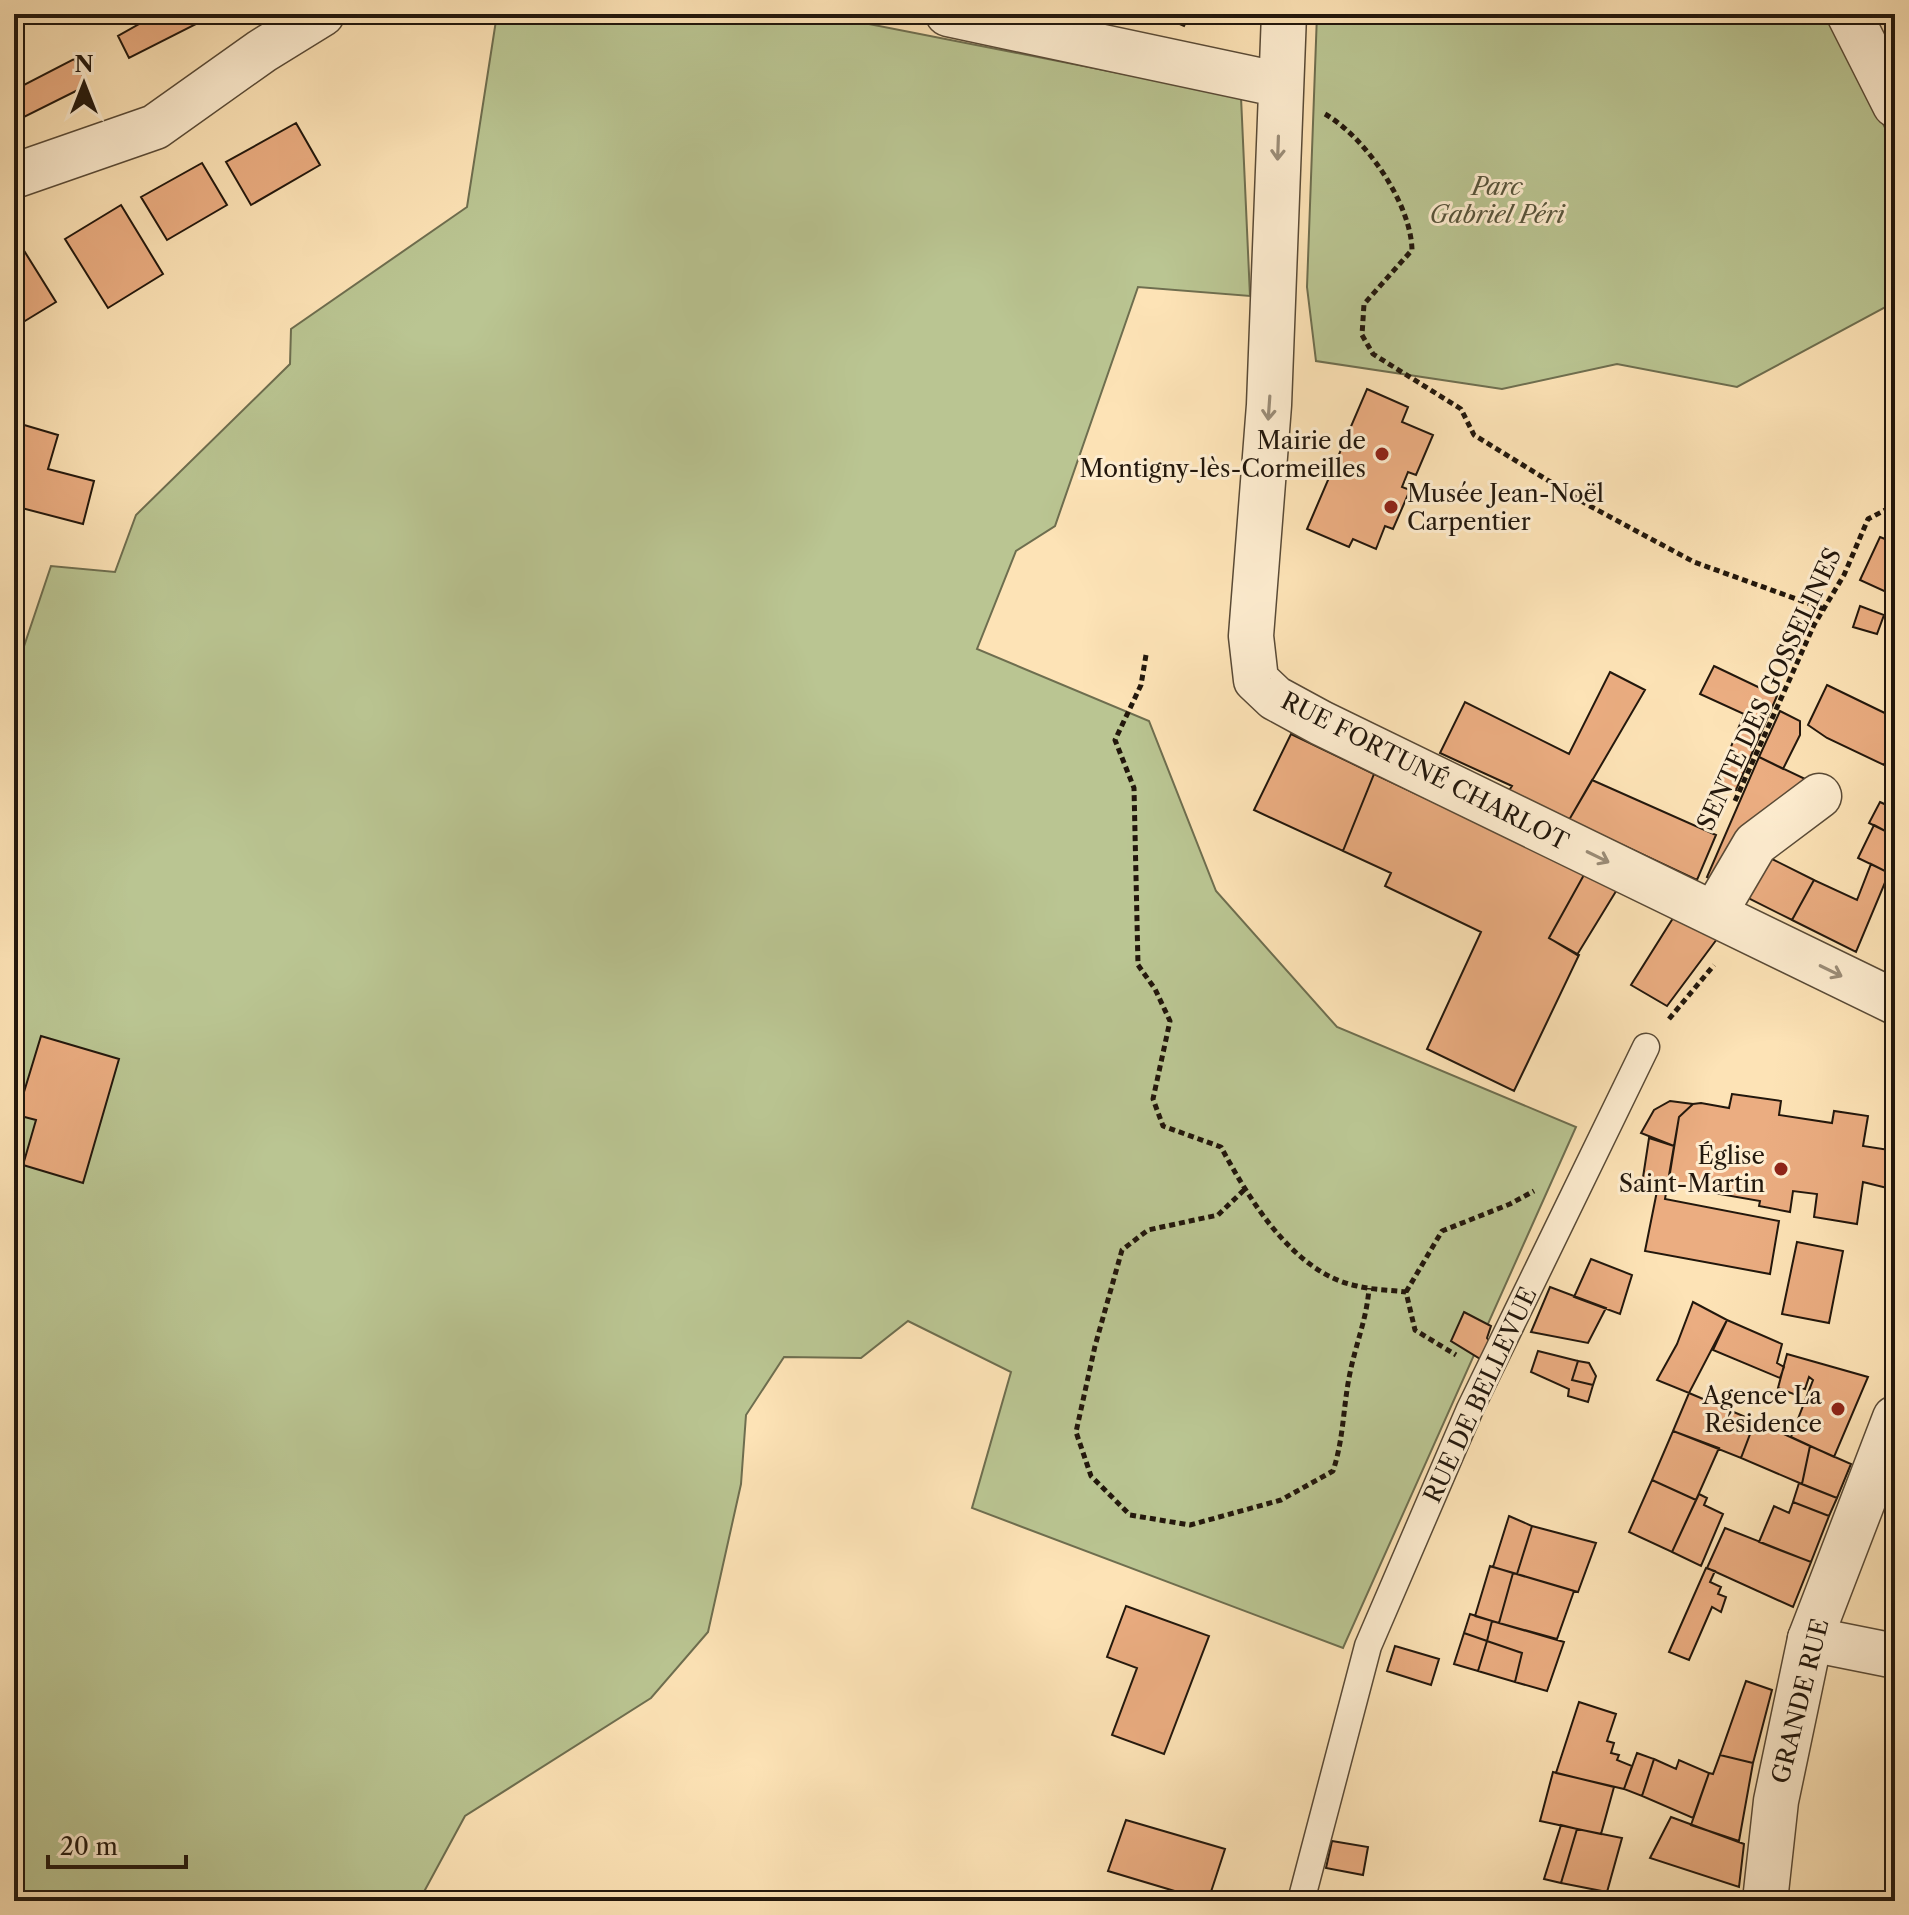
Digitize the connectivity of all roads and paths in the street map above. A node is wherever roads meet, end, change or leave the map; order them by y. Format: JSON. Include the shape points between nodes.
{"nodes":[{"id":1,"x":322,"y":14,"type":"edge"},
{"id":2,"x":948,"y":14,"type":"edge"},
{"id":3,"x":1284,"y":14,"type":"edge"},
{"id":4,"x":1849,"y":14,"type":"edge"},
{"id":5,"x":1281,"y":85,"type":"junction"},
{"id":6,"x":1895,"y":105,"type":"edge"},
{"id":7,"x":14,"y":176,"type":"edge"},
{"id":8,"x":1895,"y":505,"type":"edge"},
{"id":9,"x":1824,"y":609,"type":"junction"},
{"id":10,"x":1146,"y":655,"type":"dead end"},
{"id":11,"x":1819,"y":796,"type":"dead end"},
{"id":12,"x":1731,"y":810,"type":"dead end"},
{"id":13,"x":1729,"y":921,"type":"junction"},
{"id":14,"x":1895,"y":1002,"type":"edge"},
{"id":15,"x":1646,"y":1047,"type":"joint"},
{"id":16,"x":1540,"y":1182,"type":"dead end"},
{"id":17,"x":1244,"y":1190,"type":"junction"},
{"id":18,"x":1369,"y":1288,"type":"junction"},
{"id":19,"x":1406,"y":1292,"type":"junction"},
{"id":20,"x":1491,"y":1367,"type":"junction"},
{"id":21,"x":1895,"y":1418,"type":"edge"},
{"id":22,"x":1810,"y":1639,"type":"junction"},
{"id":23,"x":1895,"y":1656,"type":"edge"},
{"id":24,"x":1301,"y":1901,"type":"edge"},
{"id":25,"x":1765,"y":1901,"type":"edge"}],
"edges":[{"from":1,"to":7,"type":"street","via":[[155,127]]},
{"from":2,"to":5,"type":"street"},
{"from":3,"to":5,"type":"street","name":"RUE FORTUNÉ CHARLOT"},
{"from":4,"to":6,"type":"street"},
{"from":5,"to":9,"type":"path","via":[[1373,153],[1412,233],[1412,250],[1364,304],[1362,335],[1373,354],[1461,409],[1474,435],[1643,536],[1694,562]]},
{"from":5,"to":13,"type":"street","name":"RUE FORTUNÉ CHARLOT","one_way":true,"via":[[1269,405],[1251,636],[1256,680],[1275,698],[1321,723]]},
{"from":8,"to":9,"type":"path","name":"SENTE DES GOSSELINES","via":[[1868,519]]},
{"from":9,"to":12,"type":"path","name":"SENTE DES GOSSELINES"},
{"from":10,"to":17,"type":"path","via":[[1141,685],[1115,740],[1134,788],[1138,965],[1170,1021],[1153,1099],[1163,1126],[1221,1147]]},
{"from":11,"to":13,"type":"street","via":[[1755,844]]},
{"from":13,"to":14,"type":"street","name":"RUE FORTUNÉ CHARLOT","one_way":true},
{"from":13,"to":15,"type":"path"},
{"from":15,"to":20,"type":"lane","name":"RUE DE BELLEVUE"},
{"from":16,"to":19,"type":"path","via":[[1532,1193],[1510,1204],[1442,1231]]},
{"from":17,"to":18,"type":"path","via":[[1300,1256],[1329,1276]]},
{"from":17,"to":18,"type":"path","via":[[1218,1215],[1148,1230],[1122,1250],[1076,1432],[1091,1476],[1130,1515],[1190,1525],[1281,1500],[1333,1471],[1343,1442],[1350,1373],[1367,1317]]},
{"from":18,"to":19,"type":"path"},
{"from":19,"to":20,"type":"path","via":[[1415,1330],[1469,1363]]},
{"from":20,"to":24,"type":"lane","name":"RUE DE BELLEVUE","via":[[1368,1646]]},
{"from":21,"to":22,"type":"street","name":"GRANDE RUE"},
{"from":22,"to":23,"type":"street"},
{"from":22,"to":25,"type":"street","name":"GRANDE RUE","via":[[1776,1801]]}]}
